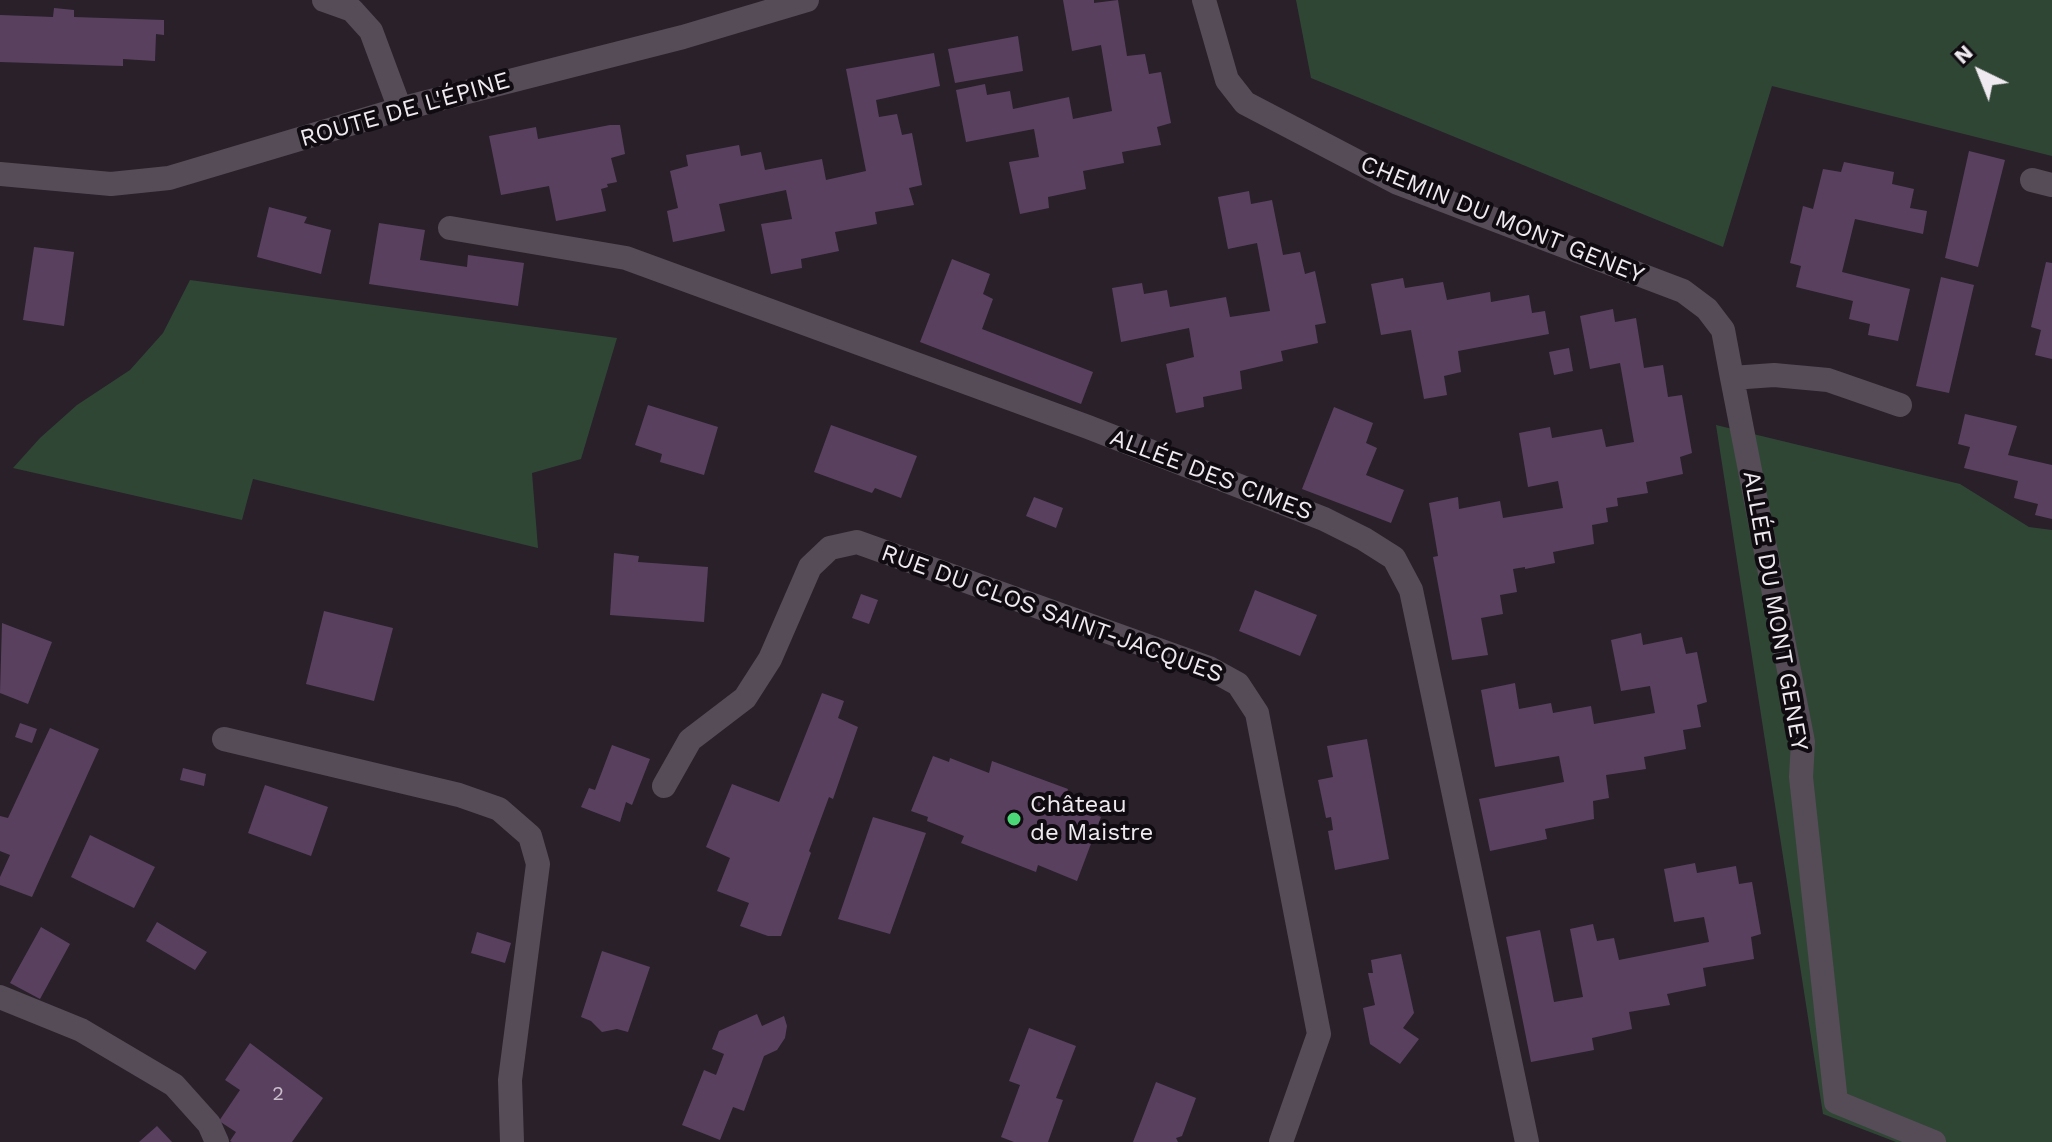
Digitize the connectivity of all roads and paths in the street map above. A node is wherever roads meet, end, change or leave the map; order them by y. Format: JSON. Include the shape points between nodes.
{"nodes":[{"id":1,"x":324,"y":0,"type":"edge"},
{"id":2,"x":807,"y":0,"type":"edge"},
{"id":3,"x":1204,"y":0,"type":"edge"},
{"id":4,"x":400,"y":109,"type":"junction"},
{"id":5,"x":0,"y":174,"type":"edge"},
{"id":6,"x":450,"y":228,"type":"dead end"},
{"id":7,"x":1732,"y":378,"type":"junction"},
{"id":8,"x":1900,"y":405,"type":"dead end"},
{"id":9,"x":224,"y":739,"type":"dead end"},
{"id":10,"x":664,"y":786,"type":"dead end"},
{"id":11,"x":0,"y":997,"type":"edge"},
{"id":12,"x":217,"y":1142,"type":"edge"},
{"id":13,"x":512,"y":1142,"type":"edge"},
{"id":14,"x":1281,"y":1142,"type":"edge"},
{"id":15,"x":1527,"y":1142,"type":"edge"},
{"id":16,"x":1934,"y":1142,"type":"edge"}],
"edges":[{"from":1,"to":4,"type":"street","via":[[352,10],[371,31]]},
{"from":2,"to":4,"type":"street","name":"ROUTE DE L'ÉPINE"},
{"from":3,"to":7,"type":"street","name":"CHEMIN DU MONT GENEY","via":[[1227,80],[1245,103],[1398,183],[1683,291],[1723,330]]},
{"from":4,"to":5,"type":"street","name":"ROUTE DE L'ÉPINE","via":[[169,178],[111,184]]},
{"from":6,"to":15,"type":"street","name":"ALLÉE DES CIMES","via":[[626,258],[1324,519],[1394,558],[1411,590]]},
{"from":7,"to":8,"type":"street","via":[[1828,380]]},
{"from":7,"to":16,"type":"street","name":"ALLÉE DU MONT GENEY","via":[[1803,742],[1801,777],[1836,1102]]},
{"from":9,"to":13,"type":"street","via":[[459,795],[499,809],[530,836],[538,864],[510,1080]]},
{"from":10,"to":14,"type":"street","name":"RUE DU CLOS SAINT-JACQUES","via":[[690,740],[745,698],[770,659],[810,567],[830,548],[857,542],[1209,668],[1238,684],[1257,713],[1319,1034]]},
{"from":11,"to":12,"type":"street","via":[[81,1030],[174,1085],[209,1124]]}]}
